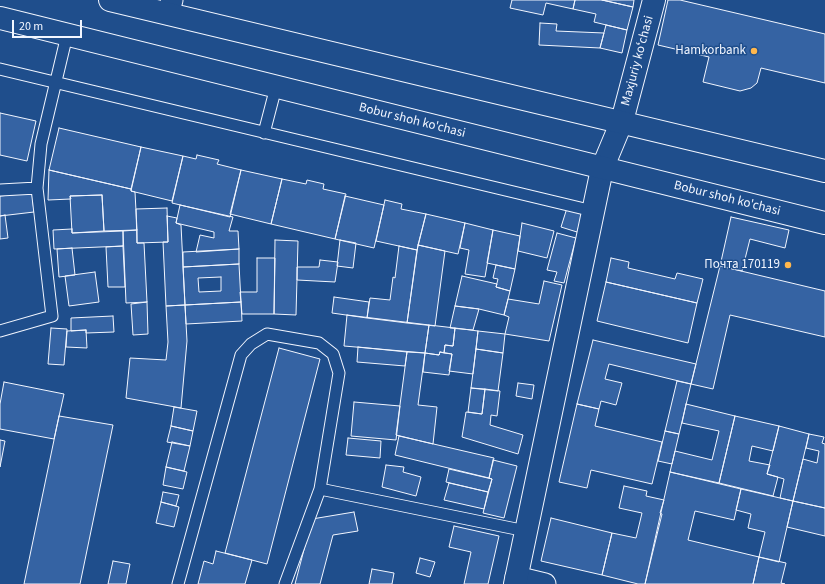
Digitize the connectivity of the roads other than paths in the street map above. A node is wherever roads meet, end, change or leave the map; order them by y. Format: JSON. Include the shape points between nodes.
{"nodes":[{"id":1,"x":110,"y":0,"type":"edge"},
{"id":2,"x":654,"y":0,"type":"edge"},
{"id":3,"x":170,"y":7,"type":"edge"},
{"id":4,"x":0,"y":18,"type":"edge"},
{"id":5,"x":67,"y":35,"type":"junction"},
{"id":6,"x":0,"y":69,"type":"edge"},
{"id":7,"x":55,"y":83,"type":"junction"},
{"id":8,"x":276,"y":87,"type":"junction"},
{"id":9,"x":622,"y":121,"type":"junction"},
{"id":10,"x":264,"y":133,"type":"junction"},
{"id":11,"x":602,"y":169,"type":"junction"},
{"id":12,"x":825,"y":171,"type":"edge"},
{"id":13,"x":37,"y":188,"type":"junction"},
{"id":14,"x":0,"y":190,"type":"edge"},
{"id":15,"x":593,"y":211,"type":"junction"},
{"id":16,"x":825,"y":223,"type":"edge"},
{"id":17,"x":0,"y":330,"type":"edge"},
{"id":18,"x":320,"y":489,"type":"junction"},
{"id":19,"x":526,"y":531,"type":"junction"},
{"id":20,"x":516,"y":580,"type":"edge"},
{"id":21,"x":178,"y":584,"type":"edge"},
{"id":22,"x":285,"y":584,"type":"edge"},
{"id":23,"x":545,"y":584,"type":"edge"}],
"edges":[{"from":1,"to":3,"type":"main road"},
{"from":2,"to":9,"type":"main road","name":"Maxjuriy koʻchasi"},
{"from":3,"to":9,"type":"main road"},
{"from":4,"to":5,"type":"main road","name":"Bobur shoh ko'chasi"},
{"from":5,"to":7,"type":"lane"},
{"from":5,"to":8,"type":"main road","name":"Bobur shoh ko'chasi"},
{"from":6,"to":7,"type":"lane"},
{"from":7,"to":10,"type":"lane"},
{"from":7,"to":13,"type":"lane","via":[[41,144]]},
{"from":8,"to":10,"type":"lane"},
{"from":8,"to":11,"type":"main road","name":"Bobur shoh ko'chasi"},
{"from":9,"to":11,"type":"main road","name":"Maxjuriy koʻchasi"},
{"from":9,"to":12,"type":"main road"},
{"from":10,"to":15,"type":"lane"},
{"from":11,"to":15,"type":"main road","name":"Maxjuriy koʻchasi"},
{"from":11,"to":16,"type":"main road","name":"Bobur shoh ko'chasi"},
{"from":13,"to":14,"type":"lane"},
{"from":13,"to":17,"type":"lane","via":[[52,316]]},
{"from":15,"to":19,"type":"main road","name":"Maxjuriy koʻchasi"},
{"from":18,"to":19,"type":"lane"},
{"from":18,"to":21,"type":"lane","via":[[339,373],[333,354],[319,343],[267,334],[251,344],[241,355]]},
{"from":18,"to":22,"type":"lane"},
{"from":19,"to":20,"type":"main road","name":"Maxjuriy koʻchasi"},
{"from":20,"to":23,"type":"street"}]}
